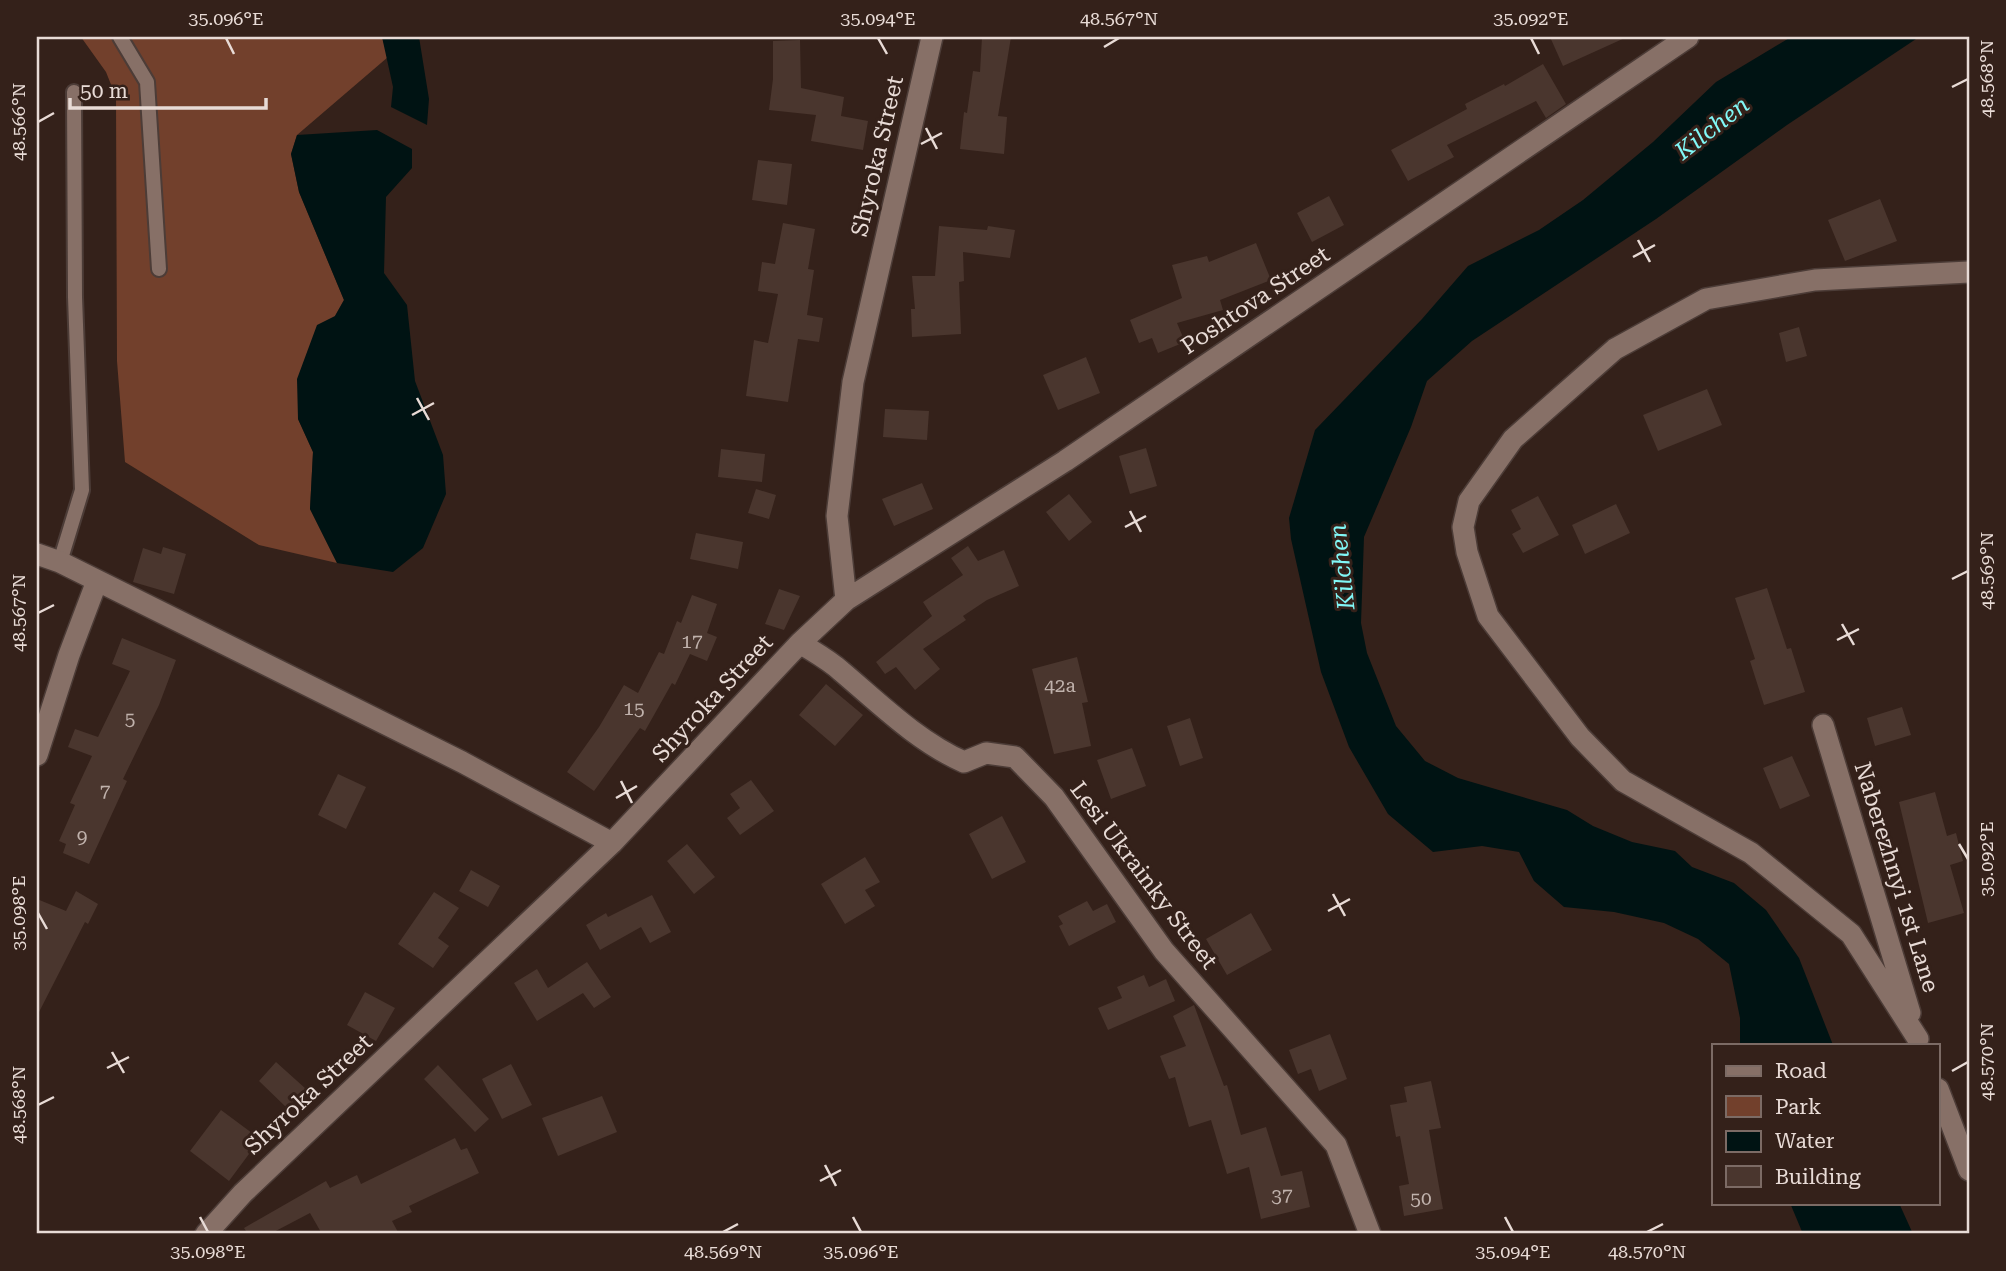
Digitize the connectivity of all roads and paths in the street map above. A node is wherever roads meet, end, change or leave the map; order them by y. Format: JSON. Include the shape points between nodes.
{"nodes":[{"id":1,"x":120,"y":37,"type":"edge"},
{"id":2,"x":932,"y":37,"type":"edge"},
{"id":3,"x":1688,"y":37,"type":"edge"},
{"id":4,"x":74,"y":92,"type":"dead end"},
{"id":5,"x":159,"y":270,"type":"dead end"},
{"id":6,"x":1969,"y":272,"type":"edge"},
{"id":7,"x":37,"y":554,"type":"edge"},
{"id":8,"x":60,"y":562,"type":"junction"},
{"id":9,"x":97,"y":582,"type":"junction"},
{"id":10,"x":846,"y":600,"type":"junction"},
{"id":11,"x":800,"y":643,"type":"junction"},
{"id":12,"x":1823,"y":725,"type":"dead end"},
{"id":13,"x":37,"y":755,"type":"edge"},
{"id":14,"x":612,"y":843,"type":"junction"},
{"id":15,"x":1919,"y":1042,"type":"edge"},
{"id":16,"x":1940,"y":1094,"type":"edge"},
{"id":17,"x":1969,"y":1170,"type":"edge"},
{"id":18,"x":206,"y":1234,"type":"edge"},
{"id":19,"x":1370,"y":1234,"type":"edge"}],
"edges":[{"from":1,"to":5,"type":"lane","via":[[147,82]]},
{"from":2,"to":10,"type":"street","name":"Shyroka Street","via":[[853,382],[837,516]]},
{"from":3,"to":10,"type":"street","name":"Poshtova Street","via":[[1065,461]]},
{"from":4,"to":8,"type":"lane","via":[[82,490]]},
{"from":6,"to":15,"type":"street","via":[[1815,280],[1706,299],[1615,349],[1513,439],[1469,501],[1463,527],[1488,616],[1580,737],[1623,781],[1751,853],[1851,934]]},
{"from":7,"to":8,"type":"street"},
{"from":8,"to":9,"type":"street"},
{"from":9,"to":13,"type":"street"},
{"from":9,"to":14,"type":"street","via":[[463,762]]},
{"from":10,"to":11,"type":"street","name":"Shyroka Street"},
{"from":11,"to":14,"type":"street","name":"Shyroka Street"},
{"from":11,"to":19,"type":"street","name":"Lesi Ukrainky Street","via":[[839,668],[943,753],[964,762],[986,753],[1015,757],[1033,774],[1164,951],[1336,1145]]},
{"from":12,"to":15,"type":"street","name":"Naberezhnyi 1st Lane"},
{"from":14,"to":18,"type":"street","name":"Shyroka Street","via":[[243,1193]]},
{"from":16,"to":17,"type":"street"}]}
